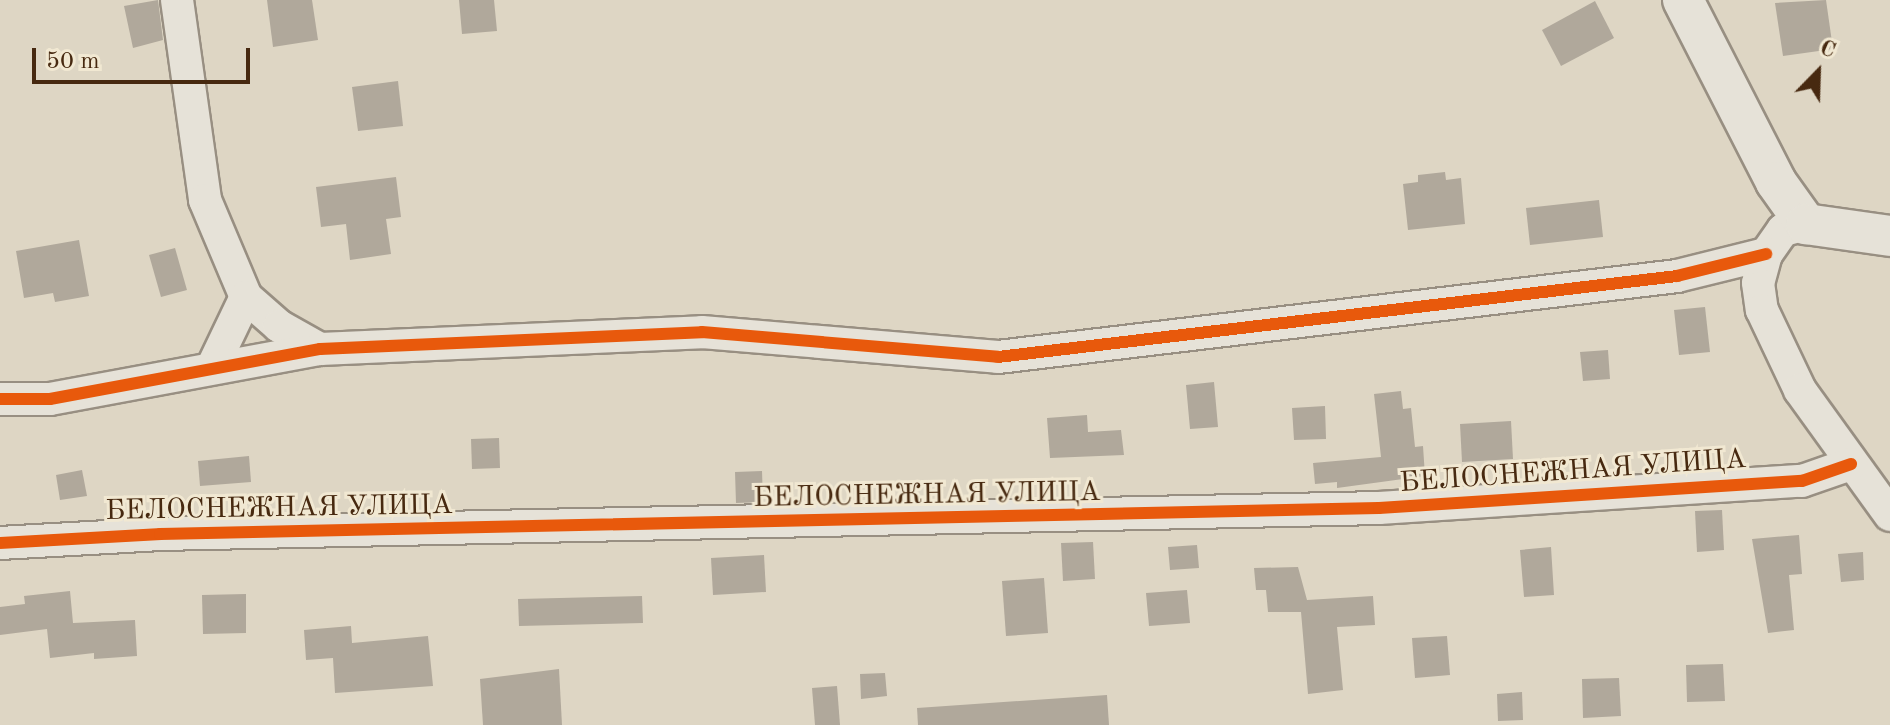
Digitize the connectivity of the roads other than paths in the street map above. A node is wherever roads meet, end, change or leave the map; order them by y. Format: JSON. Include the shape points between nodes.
{"nodes":[{"id":1,"x":177,"y":0,"type":"edge"},
{"id":2,"x":1683,"y":0,"type":"edge"},
{"id":3,"x":1806,"y":224,"type":"junction"},
{"id":4,"x":1890,"y":236,"type":"edge"},
{"id":5,"x":1766,"y":254,"type":"junction"},
{"id":6,"x":246,"y":297,"type":"junction"},
{"id":7,"x":320,"y":349,"type":"junction"},
{"id":8,"x":212,"y":368,"type":"junction"},
{"id":9,"x":0,"y":399,"type":"edge"},
{"id":10,"x":1851,"y":464,"type":"junction"},
{"id":11,"x":1890,"y":515,"type":"edge"},
{"id":12,"x":0,"y":543,"type":"edge"}],
"edges":[{"from":1,"to":6,"type":"street","via":[[205,200]]},
{"from":2,"to":3,"type":"street","via":[[1776,182]]},
{"from":3,"to":4,"type":"street"},
{"from":3,"to":5,"type":"street","via":[[1783,230]]},
{"from":5,"to":7,"type":"street","via":[[1677,276],[998,357],[702,332]]},
{"from":5,"to":10,"type":"street","via":[[1758,283],[1769,331],[1800,390]]},
{"from":6,"to":7,"type":"street"},
{"from":6,"to":8,"type":"street"},
{"from":7,"to":8,"type":"street"},
{"from":8,"to":9,"type":"street","via":[[50,399]]},
{"from":10,"to":11,"type":"street"},
{"from":10,"to":12,"type":"street","name":"БЕЛОСНЕЖНАЯ УЛИЦА","via":[[1802,481],[1379,508],[175,534]]}]}
